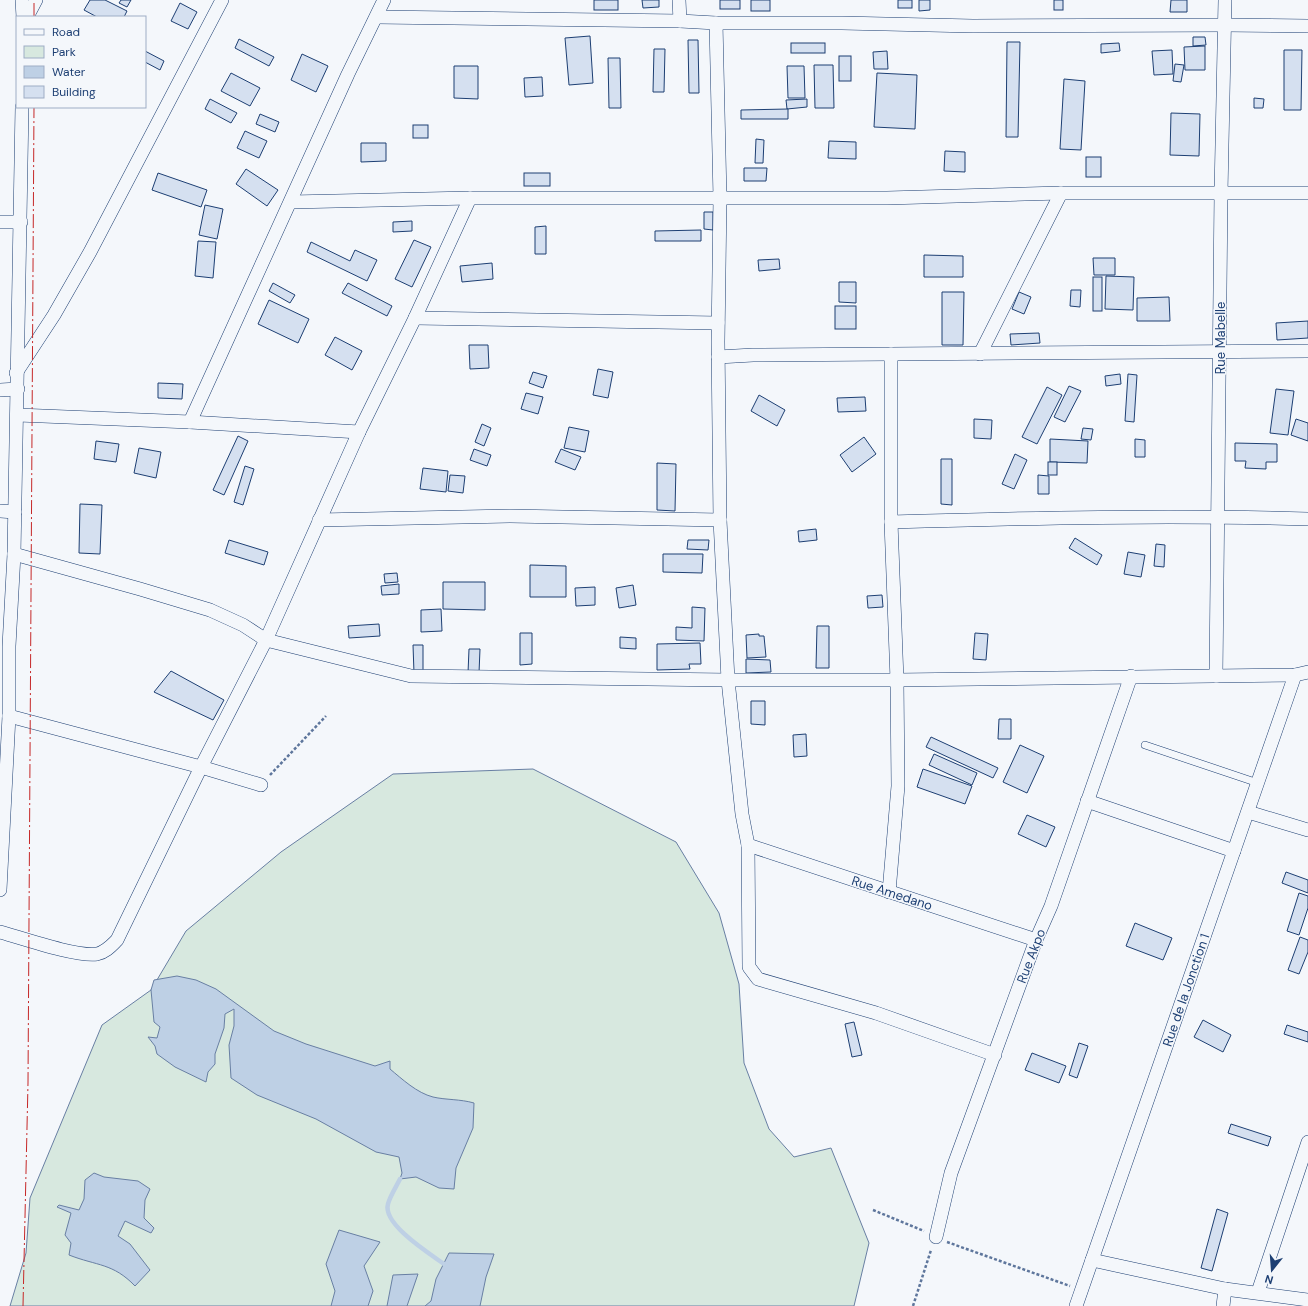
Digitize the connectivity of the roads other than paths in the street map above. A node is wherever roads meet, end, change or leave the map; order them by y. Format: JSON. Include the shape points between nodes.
{"nodes":[{"id":1,"x":22,"y":0,"type":"edge"},
{"id":2,"x":36,"y":0,"type":"edge"},
{"id":3,"x":222,"y":0,"type":"edge"},
{"id":4,"x":384,"y":0,"type":"edge"},
{"id":5,"x":679,"y":0,"type":"edge"},
{"id":6,"x":1225,"y":0,"type":"edge"},
{"id":7,"x":23,"y":16,"type":"edge"},
{"id":8,"x":28,"y":16,"type":"edge"},
{"id":9,"x":377,"y":17,"type":"junction"},
{"id":10,"x":680,"y":21,"type":"junction"},
{"id":11,"x":716,"y":23,"type":"junction"},
{"id":12,"x":1226,"y":25,"type":"junction"},
{"id":13,"x":1308,"y":26,"type":"edge"},
{"id":14,"x":22,"y":108,"type":"edge"},
{"id":15,"x":1061,"y":193,"type":"junction"},
{"id":16,"x":1221,"y":193,"type":"junction"},
{"id":17,"x":1308,"y":194,"type":"edge"},
{"id":18,"x":470,"y":198,"type":"junction"},
{"id":19,"x":720,"y":198,"type":"junction"},
{"id":20,"x":291,"y":202,"type":"junction"},
{"id":21,"x":0,"y":222,"type":"edge"},
{"id":22,"x":21,"y":222,"type":"junction"},
{"id":23,"x":415,"y":318,"type":"junction"},
{"id":24,"x":718,"y":323,"type":"junction"},
{"id":25,"x":1308,"y":351,"type":"edge"},
{"id":26,"x":1220,"y":353,"type":"junction"},
{"id":27,"x":890,"y":354,"type":"junction"},
{"id":28,"x":980,"y":354,"type":"junction"},
{"id":29,"x":718,"y":358,"type":"junction"},
{"id":30,"x":16,"y":373,"type":"junction"},
{"id":31,"x":18,"y":389,"type":"junction"},
{"id":32,"x":0,"y":390,"type":"edge"},
{"id":33,"x":18,"y":415,"type":"junction"},
{"id":34,"x":190,"y":422,"type":"junction"},
{"id":35,"x":359,"y":432,"type":"junction"},
{"id":36,"x":0,"y":511,"type":"edge"},
{"id":37,"x":15,"y":512,"type":"junction"},
{"id":38,"x":1217,"y":516,"type":"junction"},
{"id":39,"x":1308,"y":519,"type":"edge"},
{"id":40,"x":319,"y":520,"type":"junction"},
{"id":41,"x":720,"y":520,"type":"junction"},
{"id":42,"x":891,"y":522,"type":"junction"},
{"id":43,"x":14,"y":554,"type":"junction"},
{"id":44,"x":266,"y":640,"type":"junction"},
{"id":45,"x":1302,"y":674,"type":"edge"},
{"id":46,"x":1131,"y":676,"type":"junction"},
{"id":47,"x":1216,"y":676,"type":"junction"},
{"id":48,"x":728,"y":680,"type":"junction"},
{"id":49,"x":897,"y":680,"type":"junction"},
{"id":50,"x":6,"y":723,"type":"edge"},
{"id":51,"x":1145,"y":745,"type":"dead end"},
{"id":52,"x":202,"y":767,"type":"junction"},
{"id":53,"x":1258,"y":783,"type":"junction"},
{"id":54,"x":261,"y":785,"type":"road end"},
{"id":55,"x":1087,"y":801,"type":"junction"},
{"id":56,"x":1248,"y":812,"type":"junction"},
{"id":57,"x":1308,"y":830,"type":"edge"},
{"id":58,"x":748,"y":845,"type":"junction"},
{"id":59,"x":1234,"y":851,"type":"junction"},
{"id":60,"x":0,"y":890,"type":"edge"},
{"id":61,"x":889,"y":892,"type":"junction"},
{"id":62,"x":0,"y":932,"type":"edge"},
{"id":63,"x":1036,"y":940,"type":"junction"},
{"id":64,"x":995,"y":1055,"type":"junction"},
{"id":65,"x":1308,"y":1142,"type":"edge"},
{"id":66,"x":936,"y":1237,"type":"road end"},
{"id":67,"x":1092,"y":1260,"type":"junction"},
{"id":68,"x":1225,"y":1290,"type":"junction"},
{"id":69,"x":1258,"y":1292,"type":"junction"},
{"id":70,"x":1308,"y":1300,"type":"edge"},
{"id":71,"x":1076,"y":1306,"type":"edge"},
{"id":72,"x":1223,"y":1306,"type":"edge"}],
"edges":[{"from":1,"to":7,"type":"street"},
{"from":2,"to":8,"type":"street"},
{"from":3,"to":30,"type":"street","via":[[90,252],[54,315]]},
{"from":4,"to":9,"type":"street"},
{"from":5,"to":10,"type":"street"},
{"from":6,"to":12,"type":"street","name":"Rue Mabelle"},
{"from":9,"to":10,"type":"street"},
{"from":9,"to":20,"type":"street","via":[[348,74]]},
{"from":10,"to":11,"type":"street"},
{"from":11,"to":12,"type":"street"},
{"from":11,"to":19,"type":"street"},
{"from":12,"to":13,"type":"street"},
{"from":12,"to":16,"type":"street","name":"Rue Mabelle"},
{"from":14,"to":22,"type":"street"},
{"from":15,"to":16,"type":"street"},
{"from":15,"to":19,"type":"street","via":[[887,198]]},
{"from":15,"to":28,"type":"street"},
{"from":16,"to":17,"type":"street"},
{"from":16,"to":26,"type":"street","name":"Rue Mabelle"},
{"from":18,"to":19,"type":"street"},
{"from":18,"to":20,"type":"street"},
{"from":18,"to":23,"type":"street"},
{"from":19,"to":24,"type":"street"},
{"from":20,"to":34,"type":"street"},
{"from":21,"to":22,"type":"street"},
{"from":22,"to":30,"type":"street"},
{"from":23,"to":24,"type":"street"},
{"from":23,"to":35,"type":"street"},
{"from":24,"to":29,"type":"street"},
{"from":25,"to":26,"type":"street"},
{"from":26,"to":28,"type":"street"},
{"from":26,"to":38,"type":"street","name":"Rue Mabelle"},
{"from":27,"to":28,"type":"street"},
{"from":27,"to":29,"type":"street","via":[[753,355]]},
{"from":27,"to":42,"type":"street"},
{"from":29,"to":41,"type":"street"},
{"from":30,"to":31,"type":"street"},
{"from":31,"to":32,"type":"street"},
{"from":31,"to":33,"type":"street"},
{"from":33,"to":34,"type":"street"},
{"from":33,"to":37,"type":"street"},
{"from":34,"to":35,"type":"street"},
{"from":35,"to":40,"type":"street"},
{"from":36,"to":37,"type":"street"},
{"from":37,"to":43,"type":"street"},
{"from":38,"to":39,"type":"street"},
{"from":38,"to":42,"type":"street","via":[[1051,517]]},
{"from":38,"to":47,"type":"street","name":"Rue Mabelle"},
{"from":40,"to":41,"type":"street","via":[[510,516]]},
{"from":40,"to":44,"type":"street"},
{"from":41,"to":48,"type":"street"},
{"from":42,"to":49,"type":"street"},
{"from":43,"to":44,"type":"street","via":[[210,610],[243,625]]},
{"from":43,"to":50,"type":"street"},
{"from":44,"to":48,"type":"street","via":[[411,676]]},
{"from":44,"to":52,"type":"street"},
{"from":45,"to":47,"type":"street"},
{"from":45,"to":53,"type":"street","name":"Rue de la Jonction 1"},
{"from":46,"to":47,"type":"street"},
{"from":46,"to":49,"type":"street"},
{"from":46,"to":55,"type":"street","name":"Rue Akpo"},
{"from":48,"to":49,"type":"street"},
{"from":48,"to":58,"type":"street","via":[[742,814]]},
{"from":49,"to":61,"type":"street","via":[[898,786]]},
{"from":50,"to":52,"type":"street"},
{"from":50,"to":60,"type":"street"},
{"from":51,"to":53,"type":"lane"},
{"from":52,"to":54,"type":"street"},
{"from":52,"to":62,"type":"street","via":[[118,940],[105,951],[96,954],[81,953]]},
{"from":53,"to":56,"type":"street","name":"Rue de la Jonction 1"},
{"from":55,"to":59,"type":"street"},
{"from":55,"to":63,"type":"street","name":"Rue Akpo","via":[[1051,906]]},
{"from":56,"to":57,"type":"street"},
{"from":56,"to":59,"type":"street","name":"Rue de la Jonction 1"},
{"from":58,"to":61,"type":"street","name":"Rue Amedano"},
{"from":58,"to":64,"type":"street","via":[[749,967],[758,979],[876,1013]]},
{"from":59,"to":67,"type":"street","name":"Rue de la Jonction 1"},
{"from":61,"to":63,"type":"street","name":"Rue Amedano"},
{"from":63,"to":64,"type":"street","name":"Rue Akpo"},
{"from":64,"to":66,"type":"street","name":"Rue Akpo","via":[[951,1173]]},
{"from":65,"to":69,"type":"street"},
{"from":67,"to":68,"type":"street"},
{"from":67,"to":71,"type":"street","name":"Rue de la Jonction 1"},
{"from":68,"to":69,"type":"street"},
{"from":68,"to":72,"type":"street"},
{"from":69,"to":70,"type":"street"}]}
